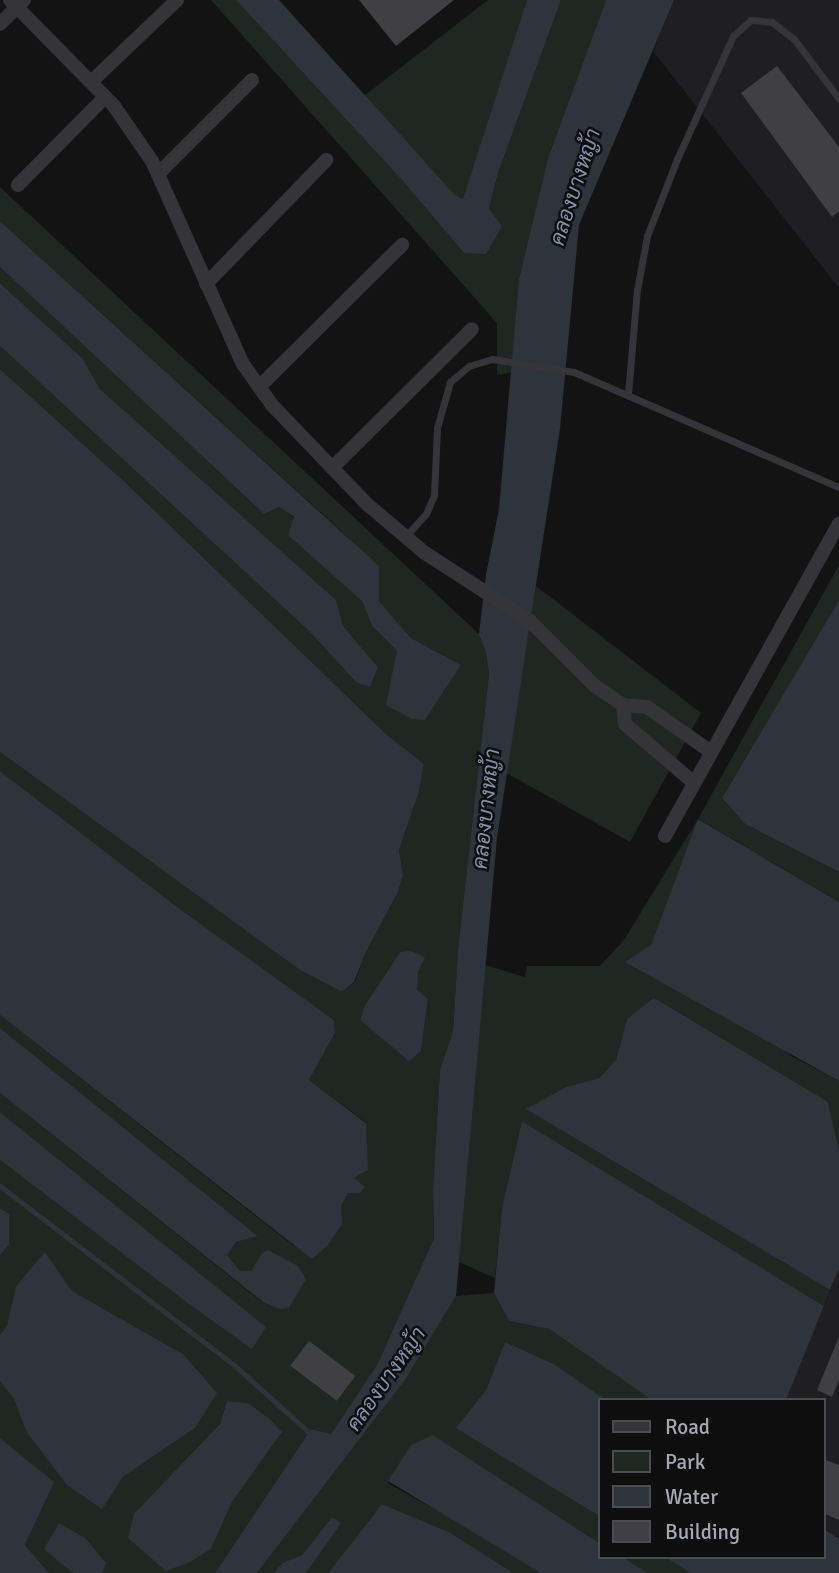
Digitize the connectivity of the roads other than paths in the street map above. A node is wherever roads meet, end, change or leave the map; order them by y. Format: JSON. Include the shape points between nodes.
{"nodes":[{"id":1,"x":177,"y":0,"type":"edge"},
{"id":2,"x":17,"y":2,"type":"edge"},
{"id":3,"x":0,"y":24,"type":"edge"},
{"id":4,"x":251,"y":80,"type":"dead end"},
{"id":5,"x":91,"y":82,"type":"junction"},
{"id":6,"x":106,"y":97,"type":"junction"},
{"id":7,"x":839,"y":99,"type":"edge"},
{"id":8,"x":326,"y":160,"type":"dead end"},
{"id":9,"x":158,"y":174,"type":"junction"},
{"id":10,"x":18,"y":185,"type":"dead end"},
{"id":11,"x":402,"y":245,"type":"dead end"},
{"id":12,"x":206,"y":284,"type":"junction"},
{"id":13,"x":472,"y":329,"type":"dead end"},
{"id":14,"x":259,"y":387,"type":"junction"},
{"id":15,"x":628,"y":394,"type":"junction"},
{"id":16,"x":332,"y":468,"type":"junction"},
{"id":17,"x":839,"y":487,"type":"edge"},
{"id":18,"x":839,"y":524,"type":"edge"},
{"id":19,"x":406,"y":536,"type":"junction"},
{"id":20,"x":623,"y":705,"type":"junction"},
{"id":21,"x":711,"y":752,"type":"junction"},
{"id":22,"x":694,"y":783,"type":"junction"},
{"id":23,"x":665,"y":836,"type":"dead end"}],
"edges":[{"from":1,"to":5,"type":"street"},
{"from":2,"to":3,"type":"street"},
{"from":2,"to":5,"type":"street"},
{"from":4,"to":9,"type":"street"},
{"from":5,"to":6,"type":"street"},
{"from":6,"to":9,"type":"street"},
{"from":6,"to":10,"type":"street"},
{"from":7,"to":15,"type":"lane","via":[[794,39],[772,22],[751,20],[733,36],[647,236],[636,289]]},
{"from":8,"to":12,"type":"street"},
{"from":9,"to":12,"type":"street"},
{"from":11,"to":14,"type":"street"},
{"from":12,"to":14,"type":"street","via":[[243,365]]},
{"from":13,"to":16,"type":"street"},
{"from":14,"to":16,"type":"street"},
{"from":15,"to":17,"type":"lane"},
{"from":15,"to":19,"type":"lane","via":[[572,372],[492,359],[469,366],[450,382],[437,428],[434,495],[426,514]]},
{"from":16,"to":19,"type":"street"},
{"from":18,"to":21,"type":"street"},
{"from":19,"to":20,"type":"street","via":[[530,621],[595,686]]},
{"from":20,"to":21,"type":"street","via":[[647,707]]},
{"from":20,"to":22,"type":"street","via":[[625,724]]},
{"from":21,"to":22,"type":"street"},
{"from":22,"to":23,"type":"street"}]}
